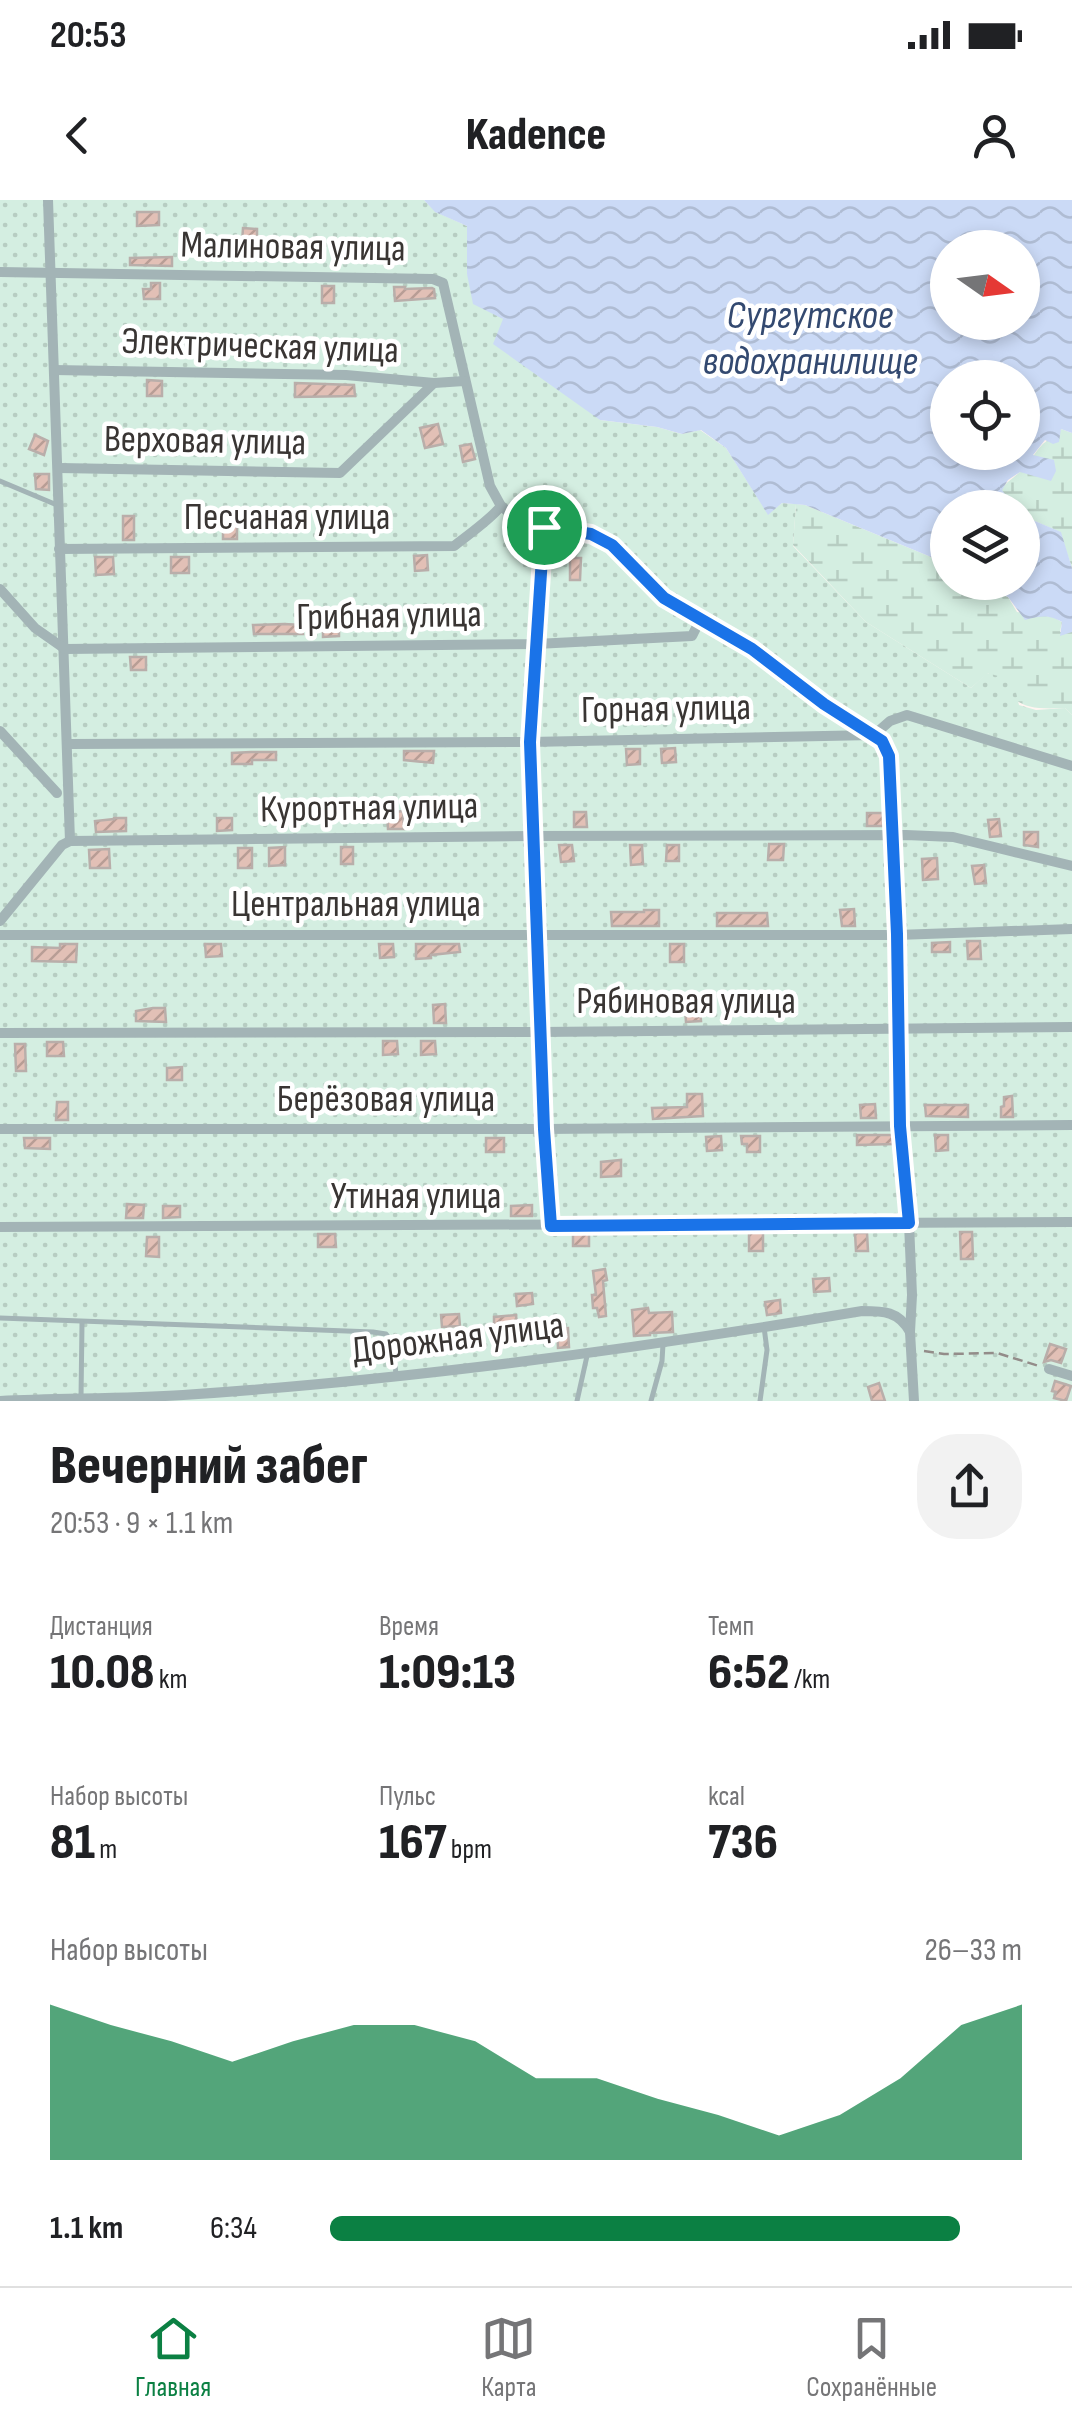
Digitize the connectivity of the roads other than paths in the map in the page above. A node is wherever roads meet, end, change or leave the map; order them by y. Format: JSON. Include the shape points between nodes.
{"nodes":[{"id":1,"x":48,"y":200,"type":"edge"},
{"id":2,"x":0,"y":272,"type":"edge"},
{"id":3,"x":50,"y":273,"type":"junction"},
{"id":4,"x":54,"y":370,"type":"junction"},
{"id":5,"x":464,"y":381,"type":"junction"},
{"id":6,"x":434,"y":383,"type":"junction"},
{"id":7,"x":58,"y":468,"type":"junction"},
{"id":8,"x":0,"y":481,"type":"edge"},
{"id":9,"x":58,"y":505,"type":"junction"},
{"id":10,"x":500,"y":506,"type":"junction"},
{"id":11,"x":544,"y":527,"type":"junction"},
{"id":12,"x":59,"y":549,"type":"junction"},
{"id":13,"x":0,"y":589,"type":"edge"},
{"id":14,"x":701,"y":618,"type":"junction"},
{"id":15,"x":536,"y":644,"type":"junction"},
{"id":16,"x":65,"y":649,"type":"junction"},
{"id":17,"x":0,"y":731,"type":"edge"},
{"id":18,"x":874,"y":735,"type":"junction"},
{"id":19,"x":530,"y":742,"type":"junction"},
{"id":20,"x":68,"y":744,"type":"junction"},
{"id":21,"x":1072,"y":766,"type":"edge"},
{"id":22,"x":58,"y":793,"type":"dead end"},
{"id":23,"x":892,"y":835,"type":"junction"},
{"id":24,"x":532,"y":836,"type":"junction"},
{"id":25,"x":70,"y":841,"type":"junction"},
{"id":26,"x":1072,"y":866,"type":"edge"},
{"id":27,"x":0,"y":921,"type":"edge"},
{"id":28,"x":1072,"y":930,"type":"edge"},
{"id":29,"x":536,"y":933,"type":"junction"},
{"id":30,"x":0,"y":934,"type":"edge"},
{"id":31,"x":897,"y":934,"type":"junction"},
{"id":32,"x":1072,"y":1027,"type":"edge"},
{"id":33,"x":898,"y":1030,"type":"junction"},
{"id":34,"x":1,"y":1032,"type":"edge"},
{"id":35,"x":540,"y":1032,"type":"junction"},
{"id":36,"x":1072,"y":1124,"type":"edge"},
{"id":37,"x":900,"y":1126,"type":"junction"},
{"id":38,"x":0,"y":1129,"type":"edge"},
{"id":39,"x":544,"y":1129,"type":"junction"},
{"id":40,"x":1072,"y":1222,"type":"edge"},
{"id":41,"x":909,"y":1223,"type":"junction"},
{"id":42,"x":551,"y":1226,"type":"junction"},
{"id":43,"x":0,"y":1227,"type":"edge"},
{"id":44,"x":0,"y":1318,"type":"edge"},
{"id":45,"x":82,"y":1323,"type":"junction"},
{"id":46,"x":764,"y":1328,"type":"junction"},
{"id":47,"x":910,"y":1332,"type":"junction"},
{"id":48,"x":663,"y":1344,"type":"junction"},
{"id":49,"x":588,"y":1353,"type":"junction"},
{"id":50,"x":1049,"y":1369,"type":"road end"},
{"id":51,"x":396,"y":1376,"type":"junction"},
{"id":52,"x":1072,"y":1376,"type":"edge"},
{"id":53,"x":81,"y":1398,"type":"junction"},
{"id":54,"x":0,"y":1401,"type":"edge"},
{"id":55,"x":577,"y":1401,"type":"edge"},
{"id":56,"x":652,"y":1401,"type":"edge"},
{"id":57,"x":760,"y":1401,"type":"edge"},
{"id":58,"x":914,"y":1401,"type":"edge"}],
"edges":[{"from":1,"to":3,"type":"street"},
{"from":2,"to":3,"type":"street","name":"Малиновая улица"},
{"from":3,"to":4,"type":"street"},
{"from":3,"to":5,"type":"street","name":"Малиновая улица","via":[[433,279],[448,294]]},
{"from":4,"to":6,"type":"street","name":"Электрическая улица"},
{"from":4,"to":7,"type":"street"},
{"from":5,"to":6,"type":"street","name":"Электрическая улица"},
{"from":5,"to":10,"type":"street","name":"Малиновая улица"},
{"from":6,"to":7,"type":"street","name":"Верховая улица","via":[[340,473]]},
{"from":7,"to":9,"type":"street"},
{"from":8,"to":9,"type":"lane"},
{"from":9,"to":12,"type":"street"},
{"from":10,"to":11,"type":"street"},
{"from":10,"to":12,"type":"street","name":"Песчаная улица","via":[[454,546]]},
{"from":11,"to":14,"type":"street","via":[[602,539],[664,598]]},
{"from":11,"to":15,"type":"street"},
{"from":12,"to":16,"type":"street"},
{"from":13,"to":16,"type":"street"},
{"from":14,"to":15,"type":"street","name":"Грибная улица","via":[[692,636]]},
{"from":14,"to":18,"type":"street"},
{"from":15,"to":16,"type":"street","name":"Грибная улица"},
{"from":15,"to":19,"type":"street"},
{"from":16,"to":20,"type":"street"},
{"from":17,"to":22,"type":"street"},
{"from":18,"to":19,"type":"street","name":"Горная улица"},
{"from":18,"to":21,"type":"street","name":"Горная улица","via":[[906,716]]},
{"from":18,"to":23,"type":"street","via":[[889,756]]},
{"from":19,"to":20,"type":"street","name":"Горная улица"},
{"from":19,"to":24,"type":"street"},
{"from":20,"to":25,"type":"street"},
{"from":23,"to":24,"type":"street","name":"Курортная улица"},
{"from":23,"to":26,"type":"street","name":"Курортная улица","via":[[953,837]]},
{"from":23,"to":31,"type":"street"},
{"from":24,"to":25,"type":"street","name":"Курортная улица"},
{"from":24,"to":29,"type":"street"},
{"from":25,"to":27,"type":"street"},
{"from":28,"to":31,"type":"street","name":"Центральная улица"},
{"from":29,"to":30,"type":"street","name":"Центральная улица"},
{"from":29,"to":31,"type":"street","name":"Центральная улица"},
{"from":29,"to":35,"type":"street"},
{"from":31,"to":33,"type":"street"},
{"from":32,"to":33,"type":"street","name":"Рябиновая улица"},
{"from":33,"to":35,"type":"street","name":"Рябиновая улица"},
{"from":33,"to":37,"type":"street"},
{"from":34,"to":35,"type":"street","name":"Рябиновая улица"},
{"from":35,"to":39,"type":"street"},
{"from":36,"to":37,"type":"street","name":"Берёзовая улица"},
{"from":37,"to":39,"type":"street","name":"Берёзовая улица"},
{"from":37,"to":41,"type":"street"},
{"from":38,"to":39,"type":"street","name":"Берёзовая улица"},
{"from":39,"to":42,"type":"street"},
{"from":40,"to":41,"type":"street","name":"Утиная улица"},
{"from":41,"to":42,"type":"street","name":"Утиная улица"},
{"from":41,"to":47,"type":"street"},
{"from":42,"to":43,"type":"street","name":"Утиная улица"},
{"from":44,"to":45,"type":"lane"},
{"from":45,"to":51,"type":"lane","via":[[386,1334]]},
{"from":45,"to":53,"type":"lane"},
{"from":46,"to":47,"type":"street","name":"Дорожная улица","via":[[876,1311],[897,1315]]},
{"from":46,"to":48,"type":"street","name":"Дорожная улица"},
{"from":46,"to":57,"type":"lane"},
{"from":47,"to":58,"type":"street"},
{"from":48,"to":49,"type":"street","name":"Дорожная улица"},
{"from":48,"to":56,"type":"lane"},
{"from":49,"to":51,"type":"street","name":"Дорожная улица"},
{"from":49,"to":55,"type":"lane"},
{"from":50,"to":52,"type":"street"},
{"from":51,"to":53,"type":"street","name":"Дорожная улица"},
{"from":53,"to":54,"type":"street","name":"Дорожная улица"}]}
